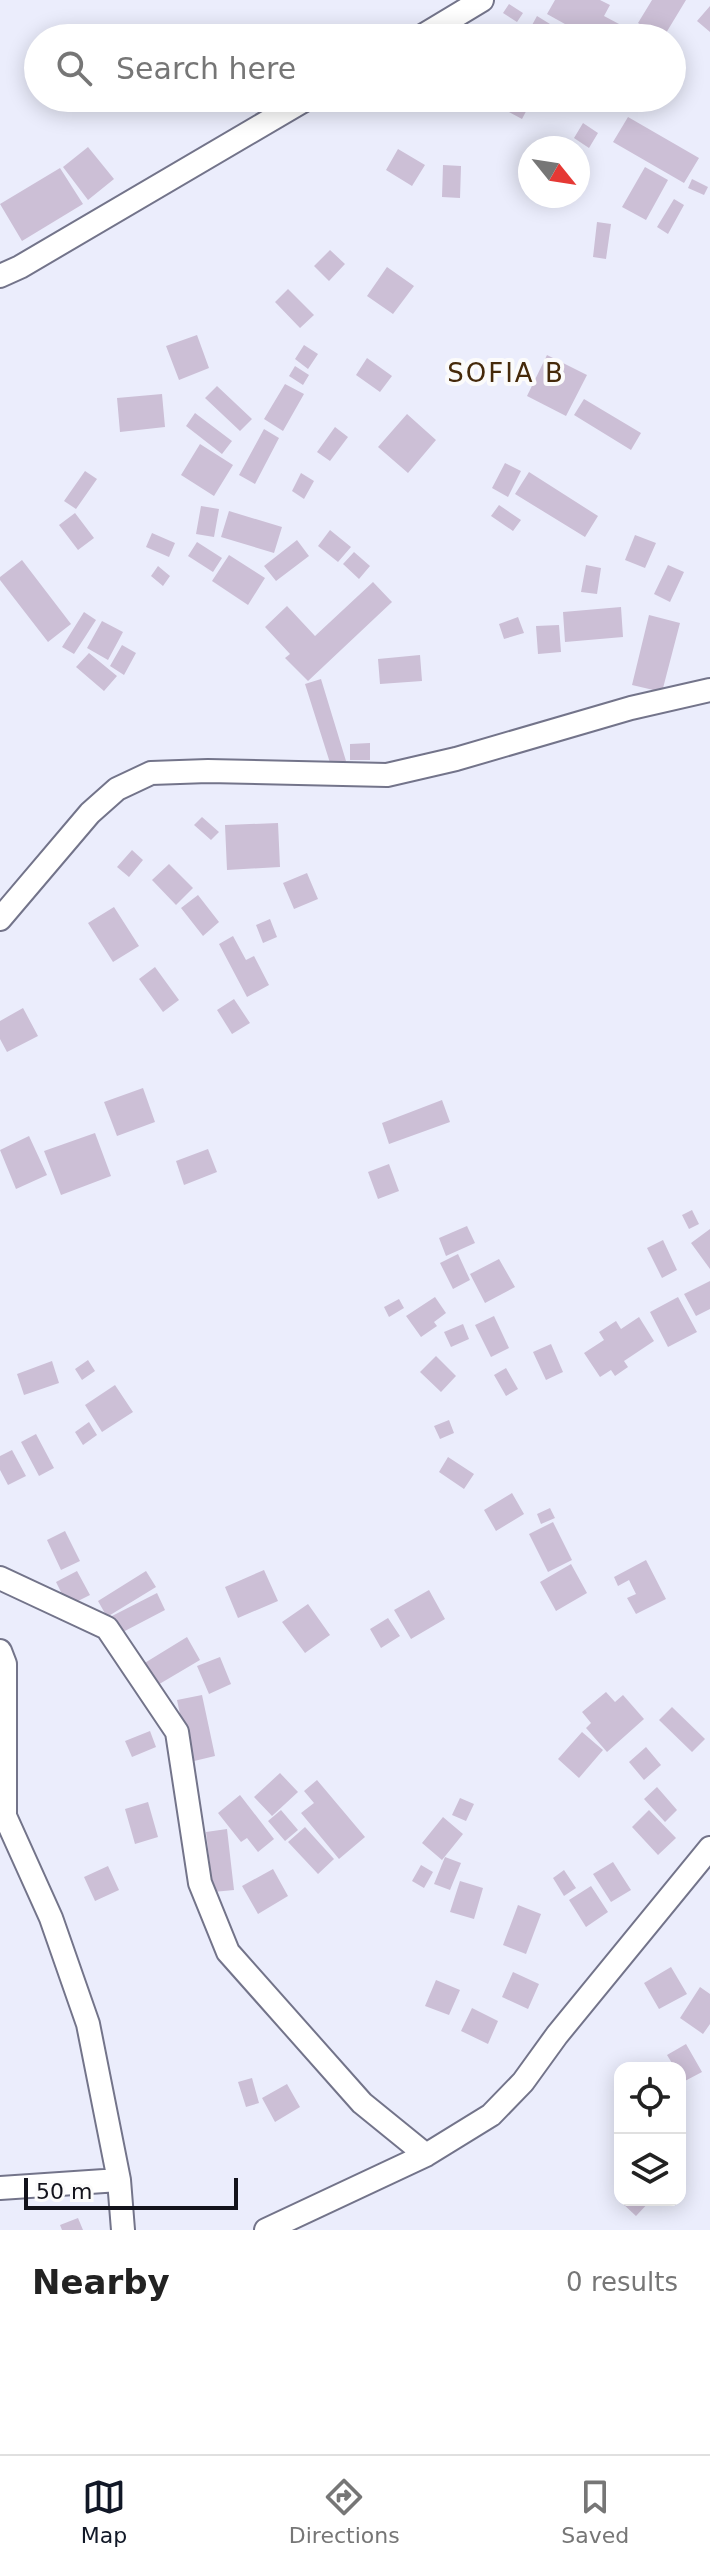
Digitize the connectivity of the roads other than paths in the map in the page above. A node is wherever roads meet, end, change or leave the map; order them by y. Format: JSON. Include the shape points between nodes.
{"nodes":[{"id":1,"x":482,"y":0,"type":"edge"},
{"id":2,"x":442,"y":24,"type":"edge"},
{"id":3,"x":284,"y":112,"type":"edge"},
{"id":4,"x":0,"y":276,"type":"edge"},
{"id":5,"x":710,"y":690,"type":"edge"},
{"id":6,"x":0,"y":919,"type":"edge"},
{"id":7,"x":0,"y":1578,"type":"edge"},
{"id":8,"x":0,"y":1651,"type":"edge"},
{"id":9,"x":710,"y":1848,"type":"edge"},
{"id":10,"x":426,"y":2155,"type":"junction"},
{"id":11,"x":119,"y":2180,"type":"junction"},
{"id":12,"x":0,"y":2188,"type":"edge"},
{"id":13,"x":123,"y":2230,"type":"edge"},
{"id":14,"x":266,"y":2230,"type":"edge"}],
"edges":[{"from":1,"to":2,"type":"street"},
{"from":3,"to":4,"type":"street"},
{"from":5,"to":6,"type":"street","via":[[387,775],[151,773],[117,789],[90,813]]},
{"from":7,"to":10,"type":"street","via":[[107,1628],[177,1732],[200,1883],[228,1952],[362,2103]]},
{"from":8,"to":11,"type":"street","via":[[5,1664],[5,1816],[51,1918],[88,2024]]},
{"from":9,"to":10,"type":"street","via":[[523,2082],[491,2115]]},
{"from":10,"to":14,"type":"street"},
{"from":11,"to":12,"type":"street"},
{"from":11,"to":13,"type":"street"}]}
